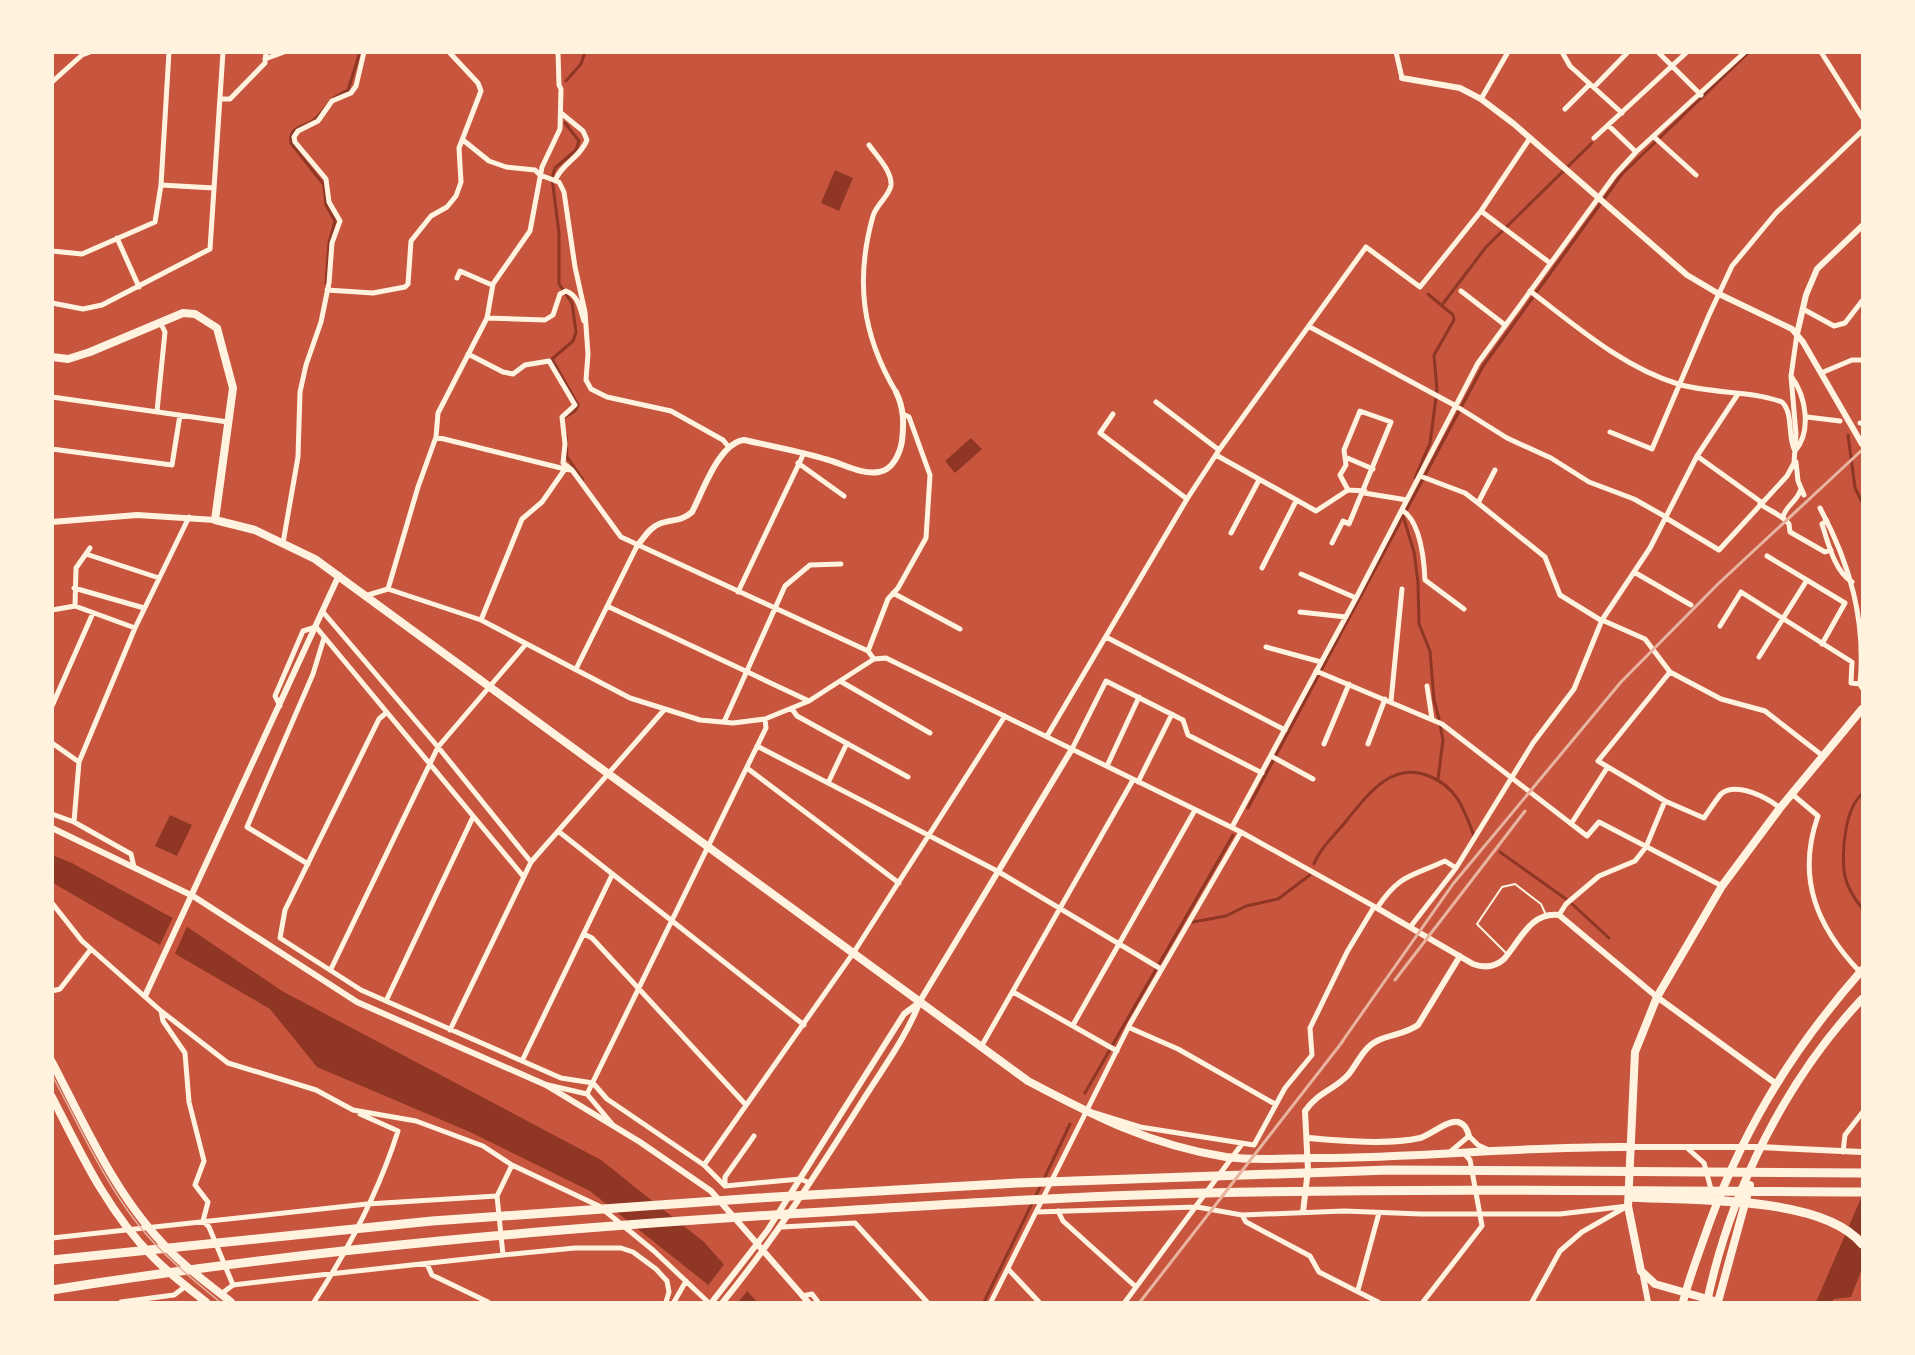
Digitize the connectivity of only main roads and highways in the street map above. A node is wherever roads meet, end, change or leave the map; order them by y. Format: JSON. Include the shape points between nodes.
{"nodes":[{"id":1,"x":52,"y":357,"type":"edge"},
{"id":2,"x":1863,"y":709,"type":"edge"},
{"id":3,"x":1862,"y":971,"type":"edge"},
{"id":4,"x":1863,"y":999,"type":"edge"},
{"id":5,"x":52,"y":1062,"type":"edge"},
{"id":6,"x":52,"y":1097,"type":"edge"},
{"id":7,"x":1630,"y":1147,"type":"junction"},
{"id":8,"x":1760,"y":1147,"type":"junction"},
{"id":9,"x":1863,"y":1172,"type":"edge"},
{"id":10,"x":1536,"y":1191,"type":"junction"},
{"id":11,"x":1863,"y":1192,"type":"edge"},
{"id":12,"x":1863,"y":1245,"type":"edge"},
{"id":13,"x":52,"y":1260,"type":"edge"},
{"id":14,"x":52,"y":1290,"type":"edge"},
{"id":15,"x":1684,"y":1298,"type":"edge"},
{"id":16,"x":1707,"y":1301,"type":"edge"},
{"id":17,"x":206,"y":1302,"type":"edge"},
{"id":18,"x":231,"y":1302,"type":"edge"},
{"id":19,"x":1718,"y":1302,"type":"edge"}],
"edges":[{"from":1,"to":7,"type":"main road","via":[[68,358],[90,352],[183,313],[195,314],[217,328],[233,388],[215,520],[255,530],[339,575],[1028,1081],[1085,1111],[1125,1131],[1226,1157],[1370,1158]]},
{"from":2,"to":7,"type":"main road","via":[[1780,808],[1722,886],[1657,997],[1635,1052]]},
{"from":3,"to":15,"type":"main road","via":[[1810,1031],[1739,1147]]},
{"from":4,"to":8,"type":"main road","via":[[1821,1048]]},
{"from":5,"to":18,"type":"main road","via":[[121,1190],[148,1227]]},
{"from":6,"to":17,"type":"main road","via":[[90,1172],[128,1229],[154,1258]]},
{"from":7,"to":15,"type":"main road","via":[[1629,1206],[1641,1271],[1655,1284]]},
{"from":8,"to":16,"type":"main road","via":[[1728,1228]]},
{"from":8,"to":19,"type":"main road"},
{"from":9,"to":13,"type":"highway","via":[[1389,1170],[1029,1183],[432,1221]]},
{"from":10,"to":11,"type":"highway"},
{"from":10,"to":12,"type":"highway","via":[[1760,1205],[1809,1212],[1854,1234]]},
{"from":10,"to":14,"type":"highway","via":[[1202,1193],[759,1216],[435,1242],[241,1263]]},
{"from":15,"to":16,"type":"main road"},
{"from":16,"to":19,"type":"main road"}]}
